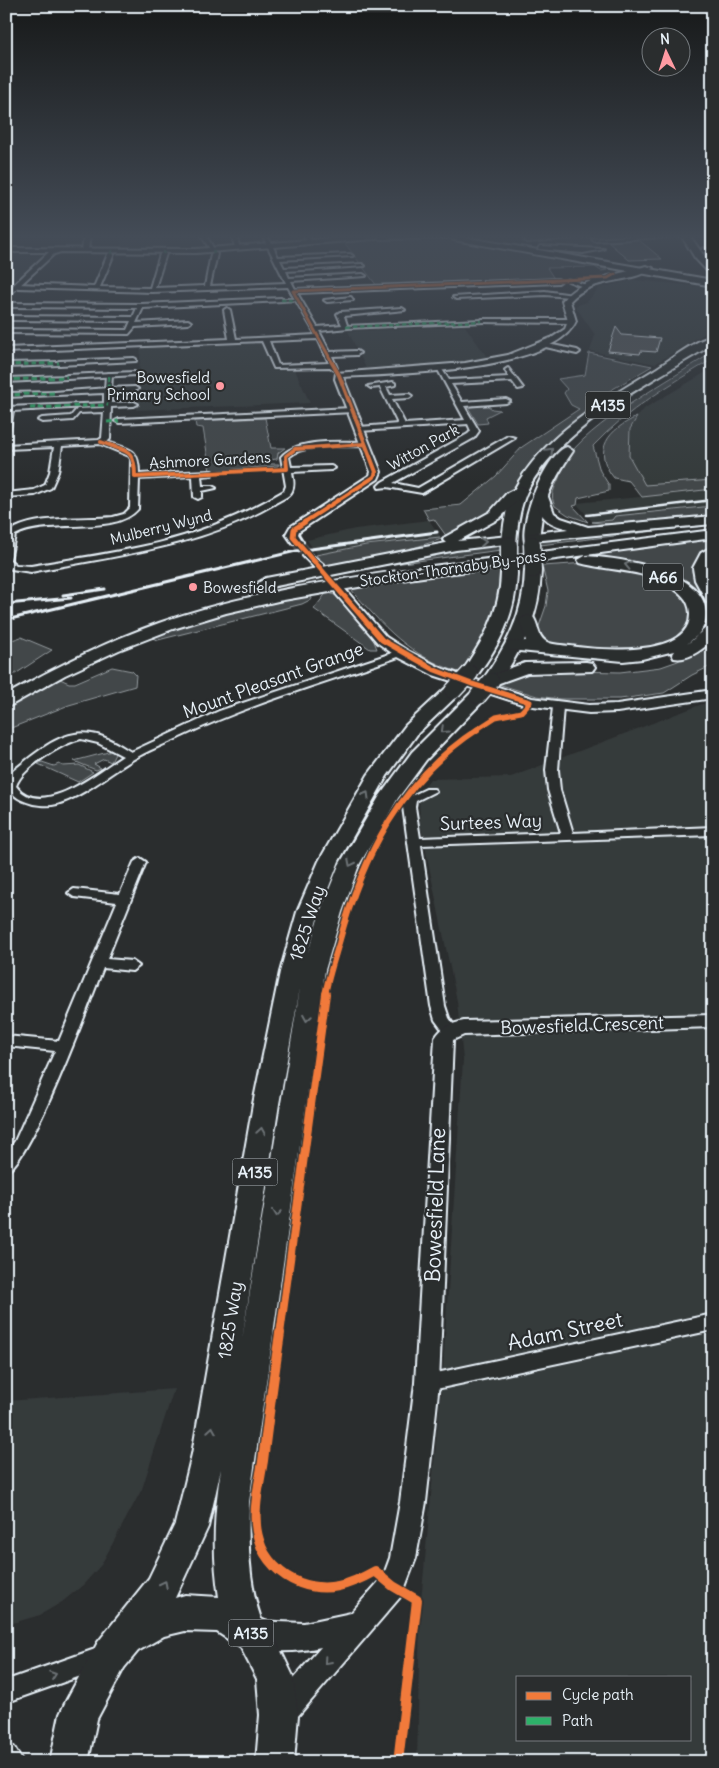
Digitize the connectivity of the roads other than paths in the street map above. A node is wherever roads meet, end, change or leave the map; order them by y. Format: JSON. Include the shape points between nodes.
{"nodes":[{"id":1,"x":6,"y":318,"type":"edge"},
{"id":2,"x":134,"y":318,"type":"edge"},
{"id":3,"x":229,"y":318,"type":"edge"},
{"id":4,"x":309,"y":318,"type":"edge"},
{"id":5,"x":342,"y":318,"type":"edge"},
{"id":6,"x":571,"y":318,"type":"edge"},
{"id":7,"x":482,"y":321,"type":"joint"},
{"id":8,"x":572,"y":321,"type":"junction"},
{"id":9,"x":133,"y":322,"type":"junction"},
{"id":10,"x":188,"y":322,"type":"dead end"},
{"id":11,"x":346,"y":327,"type":"junction"},
{"id":12,"x":316,"y":329,"type":"junction"},
{"id":13,"x":6,"y":330,"type":"edge"},
{"id":14,"x":320,"y":338,"type":"junction"},
{"id":15,"x":713,"y":339,"type":"edge"},
{"id":16,"x":265,"y":340,"type":"junction"},
{"id":17,"x":234,"y":341,"type":"junction"},
{"id":18,"x":543,"y":345,"type":"junction"},
{"id":19,"x":110,"y":346,"type":"junction"},
{"id":20,"x":713,"y":348,"type":"edge"},
{"id":21,"x":6,"y":350,"type":"edge"},
{"id":22,"x":564,"y":350,"type":"junction"},
{"id":23,"x":577,"y":352,"type":"dead end"},
{"id":24,"x":357,"y":353,"type":"dead end"},
{"id":25,"x":326,"y":354,"type":"junction"},
{"id":26,"x":554,"y":355,"type":"dead end"},
{"id":27,"x":134,"y":360,"type":"dead end"},
{"id":28,"x":110,"y":361,"type":"junction"},
{"id":29,"x":59,"y":363,"type":"joint"},
{"id":30,"x":6,"y":365,"type":"edge"},
{"id":31,"x":335,"y":369,"type":"junction"},
{"id":32,"x":440,"y":369,"type":"junction"},
{"id":33,"x":508,"y":370,"type":"dead end"},
{"id":34,"x":134,"y":374,"type":"dead end"},
{"id":35,"x":109,"y":375,"type":"junction"},
{"id":36,"x":67,"y":377,"type":"joint"},
{"id":37,"x":514,"y":379,"type":"junction"},
{"id":38,"x":6,"y":380,"type":"edge"},
{"id":39,"x":448,"y":382,"type":"junction"},
{"id":40,"x":393,"y":384,"type":"dead end"},
{"id":41,"x":382,"y":385,"type":"junction"},
{"id":42,"x":371,"y":386,"type":"dead end"},
{"id":43,"x":520,"y":388,"type":"dead end"},
{"id":44,"x":135,"y":389,"type":"dead end"},
{"id":45,"x":108,"y":390,"type":"junction"},
{"id":46,"x":56,"y":393,"type":"joint"},
{"id":47,"x":6,"y":395,"type":"edge"},
{"id":48,"x":409,"y":396,"type":"dead end"},
{"id":49,"x":388,"y":397,"type":"junction"},
{"id":50,"x":506,"y":402,"type":"dead end"},
{"id":51,"x":134,"y":404,"type":"dead end"},
{"id":52,"x":460,"y":404,"type":"junction"},
{"id":53,"x":108,"y":407,"type":"junction"},
{"id":54,"x":30,"y":408,"type":"joint"},
{"id":55,"x":8,"y":409,"type":"edge"},
{"id":56,"x":351,"y":410,"type":"junction"},
{"id":57,"x":42,"y":420,"type":"dead end"},
{"id":58,"x":120,"y":421,"type":"joint"},
{"id":59,"x":107,"y":422,"type":"junction"},
{"id":60,"x":471,"y":422,"type":"junction"},
{"id":61,"x":402,"y":426,"type":"junction"},
{"id":62,"x":6,"y":428,"type":"edge"},
{"id":63,"x":359,"y":429,"type":"junction"},
{"id":64,"x":511,"y":438,"type":"dead end"},
{"id":65,"x":101,"y":442,"type":"junction"},
{"id":66,"x":364,"y":444,"type":"junction"},
{"id":67,"x":58,"y":445,"type":"junction"},
{"id":68,"x":6,"y":447,"type":"edge"},
{"id":69,"x":331,"y":468,"type":"dead end"},
{"id":70,"x":287,"y":470,"type":"junction"},
{"id":71,"x":209,"y":473,"type":"dead end"},
{"id":72,"x":197,"y":474,"type":"junction"},
{"id":73,"x":135,"y":477,"type":"junction"},
{"id":74,"x":212,"y":488,"type":"dead end"},
{"id":75,"x":521,"y":490,"type":"junction"},
{"id":76,"x":540,"y":494,"type":"junction"},
{"id":77,"x":6,"y":495,"type":"edge"},
{"id":78,"x":713,"y":520,"type":"edge"},
{"id":79,"x":713,"y":527,"type":"edge"},
{"id":80,"x":599,"y":530,"type":"junction"},
{"id":81,"x":713,"y":534,"type":"edge"},
{"id":82,"x":532,"y":541,"type":"junction"},
{"id":83,"x":297,"y":542,"type":"dead end"},
{"id":84,"x":509,"y":543,"type":"junction"},
{"id":85,"x":713,"y":550,"type":"edge"},
{"id":86,"x":405,"y":555,"type":"junction"},
{"id":87,"x":309,"y":556,"type":"tunnel mouth"},
{"id":88,"x":6,"y":560,"type":"edge"},
{"id":89,"x":319,"y":566,"type":"dead end"},
{"id":90,"x":427,"y":572,"type":"junction"},
{"id":91,"x":340,"y":591,"type":"dead end"},
{"id":92,"x":713,"y":599,"type":"edge"},
{"id":93,"x":527,"y":620,"type":"junction"},
{"id":94,"x":129,"y":628,"type":"junction"},
{"id":95,"x":713,"y":630,"type":"edge"},
{"id":96,"x":491,"y":641,"type":"junction"},
{"id":97,"x":515,"y":646,"type":"junction"},
{"id":98,"x":544,"y":648,"type":"junction"},
{"id":99,"x":401,"y":653,"type":"junction"},
{"id":100,"x":614,"y":665,"type":"junction"},
{"id":101,"x":480,"y":683,"type":"junction"},
{"id":102,"x":6,"y":689,"type":"edge"},
{"id":103,"x":713,"y":694,"type":"edge"},
{"id":104,"x":6,"y":703,"type":"edge"},
{"id":105,"x":558,"y":707,"type":"junction"},
{"id":106,"x":131,"y":756,"type":"junction"},
{"id":107,"x":430,"y":791,"type":"dead end"},
{"id":108,"x":713,"y":831,"type":"edge"},
{"id":109,"x":568,"y":836,"type":"junction"},
{"id":110,"x":415,"y":842,"type":"junction"},
{"id":111,"x":140,"y":862,"type":"dead end"},
{"id":112,"x":74,"y":894,"type":"dead end"},
{"id":113,"x":125,"y":899,"type":"junction"},
{"id":114,"x":99,"y":962,"type":"junction"},
{"id":115,"x":132,"y":966,"type":"dead end"},
{"id":116,"x":713,"y":1021,"type":"edge"},
{"id":117,"x":451,"y":1031,"type":"junction"},
{"id":118,"x":6,"y":1041,"type":"edge"},
{"id":119,"x":64,"y":1047,"type":"junction"},
{"id":120,"x":6,"y":1166,"type":"edge"},
{"id":121,"x":713,"y":1322,"type":"edge"},
{"id":122,"x":427,"y":1384,"type":"junction"},
{"id":123,"x":359,"y":1625,"type":"junction"},
{"id":124,"x":250,"y":1632,"type":"junction"},
{"id":125,"x":118,"y":1646,"type":"junction"},
{"id":126,"x":6,"y":1689,"type":"edge"},
{"id":127,"x":281,"y":1746,"type":"edge"},
{"id":128,"x":6,"y":1755,"type":"edge"},
{"id":129,"x":12,"y":1762,"type":"edge"},
{"id":130,"x":69,"y":1762,"type":"edge"}],
"edges":[{"from":1,"to":9,"type":"street"},
{"from":2,"to":9,"type":"street"},
{"from":3,"to":17,"type":"street"},
{"from":4,"to":12,"type":"street"},
{"from":5,"to":11,"type":"street"},
{"from":6,"to":8,"type":"street"},
{"from":7,"to":8,"type":"street"},
{"from":7,"to":11,"type":"street"},
{"from":8,"to":18,"type":"street","via":[[565,333]]},
{"from":9,"to":10,"type":"street"},
{"from":9,"to":13,"type":"street","via":[[129,332]]},
{"from":11,"to":12,"type":"street"},
{"from":12,"to":14,"type":"street"},
{"from":14,"to":16,"type":"street"},
{"from":14,"to":25,"type":"street"},
{"from":75,"to":15,"type":"main road","name":"1825 Way","number":"A135","one_way":true,"via":[[536,466],[582,423]]},
{"from":16,"to":17,"type":"street"},
{"from":16,"to":31,"type":"street","via":[[276,367]]},
{"from":17,"to":19,"type":"street"},
{"from":18,"to":22,"type":"street"},
{"from":18,"to":32,"type":"street","via":[[495,361]]},
{"from":19,"to":21,"type":"street"},
{"from":19,"to":28,"type":"street"},
{"from":20,"to":76,"type":"main road","name":"1825 Way","number":"A135","via":[[585,434],[555,464]]},
{"from":22,"to":23,"type":"street"},
{"from":22,"to":26,"type":"street"},
{"from":24,"to":25,"type":"street"},
{"from":25,"to":31,"type":"street"},
{"from":27,"to":28,"type":"street"},
{"from":28,"to":29,"type":"street"},
{"from":28,"to":35,"type":"street"},
{"from":29,"to":30,"type":"street"},
{"from":31,"to":32,"type":"street"},
{"from":31,"to":56,"type":"street"},
{"from":32,"to":39,"type":"street","name":"Witton Park"},
{"from":33,"to":37,"type":"street"},
{"from":34,"to":35,"type":"street"},
{"from":35,"to":36,"type":"street"},
{"from":35,"to":45,"type":"street"},
{"from":36,"to":38,"type":"street"},
{"from":37,"to":39,"type":"street"},
{"from":37,"to":43,"type":"street"},
{"from":39,"to":52,"type":"street","name":"Witton Park"},
{"from":40,"to":41,"type":"street"},
{"from":41,"to":42,"type":"street"},
{"from":41,"to":49,"type":"street"},
{"from":44,"to":45,"type":"street"},
{"from":45,"to":46,"type":"street"},
{"from":45,"to":53,"type":"street"},
{"from":46,"to":47,"type":"street"},
{"from":48,"to":49,"type":"street"},
{"from":49,"to":61,"type":"street"},
{"from":50,"to":52,"type":"street","name":"Witton Park"},
{"from":51,"to":53,"type":"street"},
{"from":52,"to":60,"type":"street","name":"Witton Park"},
{"from":53,"to":54,"type":"street"},
{"from":53,"to":57,"type":"street","via":[[78,411],[73,418]]},
{"from":53,"to":59,"type":"street"},
{"from":54,"to":55,"type":"street"},
{"from":55,"to":62,"type":"street"},
{"from":56,"to":58,"type":"street"},
{"from":56,"to":63,"type":"street"},
{"from":58,"to":59,"type":"street"},
{"from":59,"to":65,"type":"street","via":[[106,439]]},
{"from":60,"to":61,"type":"street"},
{"from":60,"to":64,"type":"street","name":"Witton Park","via":[[475,431],[471,436],[383,485],[419,491]]},
{"from":61,"to":63,"type":"street"},
{"from":63,"to":66,"type":"street"},
{"from":65,"to":67,"type":"street"},
{"from":65,"to":73,"type":"street","name":"Mulberry Wynd","via":[[132,454]]},
{"from":66,"to":70,"type":"street","name":"Mulberry Wynd","via":[[295,449],[284,457]]},
{"from":66,"to":83,"type":"street","via":[[376,472],[374,477],[294,529],[292,534]]},
{"from":67,"to":68,"type":"street"},
{"from":67,"to":77,"type":"street","via":[[51,484],[45,490]]},
{"from":69,"to":70,"type":"street"},
{"from":70,"to":88,"type":"street","name":"Mulberry Wynd","via":[[290,486],[284,496],[239,519],[201,533],[160,545],[43,567],[22,569]]},
{"from":71,"to":72,"type":"street","name":"Ashmore Gardens"},
{"from":72,"to":73,"type":"street","name":"Ashmore Gardens"},
{"from":72,"to":74,"type":"street","name":"Ashmore Gardens","via":[[198,493]]},
{"from":73,"to":88,"type":"street","name":"Mulberry Wynd","via":[[134,509],[129,515],[114,520],[36,524],[20,528],[11,534]]},
{"from":75,"to":84,"type":"main road","name":"1825 Way","number":"A135","via":[[511,520]]},
{"from":75,"to":86,"type":"main road","via":[[481,524],[448,542]]},
{"from":76,"to":80,"type":"main road","via":[[548,516],[556,521]]},
{"from":76,"to":82,"type":"main road","name":"1825 Way","number":"A135","via":[[533,518]]},
{"from":78,"to":80,"type":"main road"},
{"from":79,"to":94,"type":"main road","name":"Stockton-Thornaby By-pass","via":[[385,570],[268,589],[193,607]]},
{"from":80,"to":82,"type":"main road"},
{"from":81,"to":90,"type":"main road","name":"Stockton-Thornaby By-pass","number":"A66"},
{"from":82,"to":84,"type":"main road"},
{"from":82,"to":93,"type":"main road","name":"1825 Way","number":"A135","bridge":true,"via":[[533,588]]},
{"from":86,"to":84,"type":"main road","one_way":true,"via":[[456,546]]},
{"from":84,"to":96,"type":"main road","name":"1825 Way","number":"A135","bridge":true,"via":[[503,616]]},
{"from":85,"to":92,"type":"main road","via":[[704,558],[700,570],[703,584]]},
{"from":86,"to":94,"type":"main road","via":[[274,581],[197,601],[150,616]]},
{"from":87,"to":89,"type":"street"},
{"from":98,"to":90,"type":"main road","number":"A66","one_way":true,"via":[[600,656],[650,652],[673,645],[689,634],[698,622],[698,609],[685,590],[668,578],[634,566],[607,562],[567,560]]},
{"from":90,"to":104,"type":"main road","name":"Stockton-Thornaby By-pass","number":"A66","via":[[274,595],[201,614],[133,637],[64,668]]},
{"from":91,"to":99,"type":"street","via":[[382,640]]},
{"from":93,"to":97,"type":"main road","name":"1825 Way","number":"A135"},
{"from":93,"to":98,"type":"main road","via":[[532,639]]},
{"from":94,"to":102,"type":"main road","name":"Stockton-Thornaby By-pass","via":[[53,662]]},
{"from":95,"to":100,"type":"main road","via":[[698,645],[682,653],[655,661]]},
{"from":96,"to":97,"type":"main road"},
{"from":96,"to":101,"type":"main road","name":"1825 Way"},
{"from":97,"to":98,"type":"main road","number":"A66"},
{"from":97,"to":100,"type":"main road","via":[[539,655]]},
{"from":97,"to":101,"type":"main road","name":"1825 Way","number":"A135"},
{"from":99,"to":105,"type":"street","via":[[438,672],[477,686]]},
{"from":99,"to":106,"type":"street","name":"Mount Pleasant Grange","via":[[223,713]]},
{"from":100,"to":101,"type":"main road","via":[[525,668]]},
{"from":101,"to":124,"type":"main road","name":"1825 Way","number":"A135","one_way":true,"via":[[389,796],[350,865],[331,912],[314,970],[232,1502],[231,1550],[236,1596]]},
{"from":125,"to":101,"type":"main road","name":"1825 Way","number":"A135","one_way":true,"bridge":true,"via":[[161,1590],[191,1527],[208,1454],[291,972],[308,912],[329,861],[378,775],[412,729],[453,691]]},
{"from":103,"to":105,"type":"street","via":[[617,708]]},
{"from":105,"to":109,"type":"street","name":"Surtees Way","via":[[552,770],[554,790]]},
{"from":106,"to":106,"type":"street","name":"Mount Pleasant Grange","via":[[54,801],[31,800],[16,794],[10,786],[13,776],[70,738],[95,738]]},
{"from":107,"to":110,"type":"street","via":[[411,799],[409,807]]},
{"from":108,"to":109,"type":"street","name":"Surtees Way"},
{"from":109,"to":110,"type":"street","name":"Surtees Way"},
{"from":110,"to":117,"type":"street","via":[[438,1006],[442,1020]]},
{"from":111,"to":113,"type":"street"},
{"from":112,"to":113,"type":"street"},
{"from":113,"to":114,"type":"street"},
{"from":114,"to":115,"type":"street"},
{"from":114,"to":119,"type":"street"},
{"from":116,"to":117,"type":"street","name":"Bowesfield Crescent","via":[[464,1028]]},
{"from":117,"to":122,"type":"street","name":"Bowesfield Lane","via":[[444,1038],[441,1050]]},
{"from":118,"to":119,"type":"street"},
{"from":119,"to":120,"type":"street","via":[[22,1144]]},
{"from":121,"to":122,"type":"street","name":"Adam Street"},
{"from":122,"to":123,"type":"street","name":"Bowesfield Lane","via":[[403,1558],[393,1586]]},
{"from":123,"to":124,"type":"street","via":[[304,1637]]},
{"from":123,"to":127,"type":"street","name":"Bowesfield Lane","one_way":true},
{"from":124,"to":125,"type":"main road","number":"A135","via":[[221,1615],[185,1613],[158,1620]]},
{"from":124,"to":127,"type":"main road","number":"A135","via":[[275,1676]]},
{"from":126,"to":125,"type":"street","one_way":true},
{"from":125,"to":130,"type":"main road","number":"A135","via":[[79,1714]]},
{"from":128,"to":129,"type":"street"}]}
